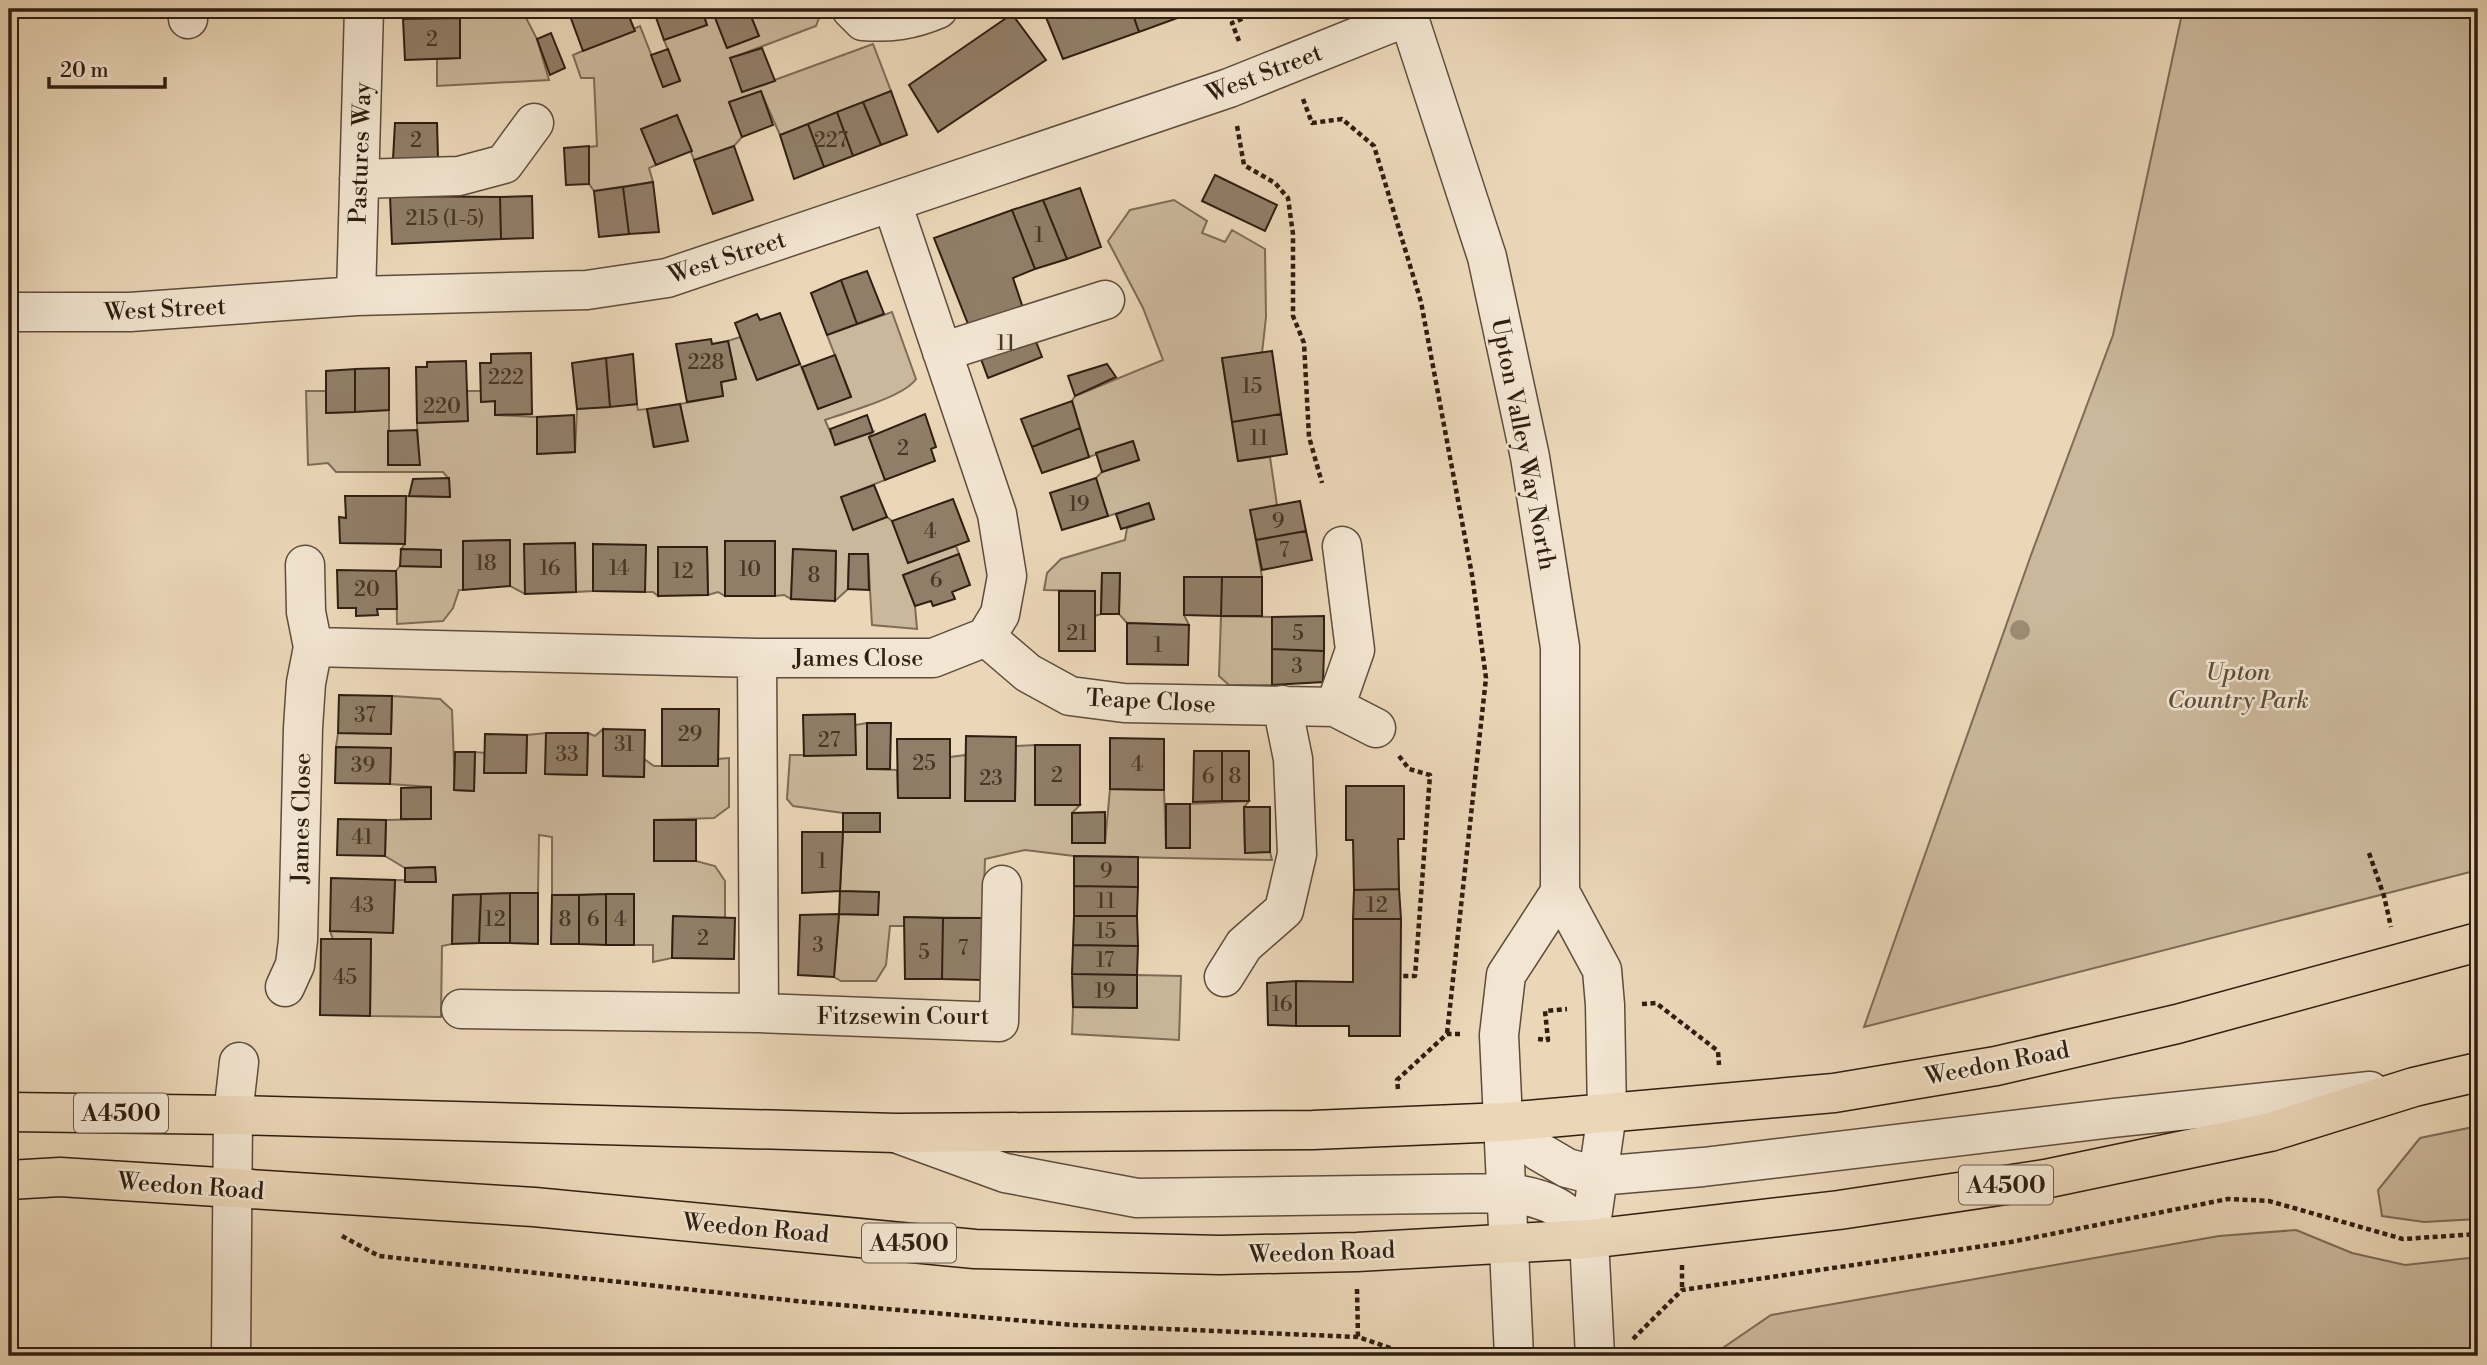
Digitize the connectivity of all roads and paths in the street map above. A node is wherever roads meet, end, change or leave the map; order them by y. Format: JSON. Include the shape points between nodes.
{"nodes":[{"id":1,"x":364,"y":9,"type":"edge"},
{"id":2,"x":851,"y":9,"type":"edge"},
{"id":3,"x":938,"y":9,"type":"edge"},
{"id":4,"x":1265,"y":9,"type":"edge"},
{"id":5,"x":1408,"y":12,"type":"edge"},
{"id":6,"x":1241,"y":84,"type":"junction"},
{"id":7,"x":1303,"y":97,"type":"dead end"},
{"id":8,"x":534,"y":123,"type":"dead end"},
{"id":9,"x":359,"y":179,"type":"junction"},
{"id":10,"x":892,"y":203,"type":"junction"},
{"id":11,"x":356,"y":296,"type":"junction"},
{"id":12,"x":1105,"y":300,"type":"dead end"},
{"id":13,"x":9,"y":312,"type":"edge"},
{"id":14,"x":942,"y":352,"type":"junction"},
{"id":15,"x":1322,"y":483,"type":"dead end"},
{"id":16,"x":1342,"y":546,"type":"dead end"},
{"id":17,"x":305,"y":565,"type":"dead end"},
{"id":18,"x":986,"y":637,"type":"junction"},
{"id":19,"x":313,"y":647,"type":"junction"},
{"id":20,"x":757,"y":658,"type":"junction"},
{"id":21,"x":1282,"y":705,"type":"junction"},
{"id":22,"x":1335,"y":707,"type":"junction"},
{"id":23,"x":1377,"y":728,"type":"joint"},
{"id":24,"x":2369,"y":853,"type":"dead end"},
{"id":25,"x":1002,"y":884,"type":"dead end"},
{"id":26,"x":1560,"y":892,"type":"junction"},
{"id":27,"x":2478,"y":942,"type":"edge"},
{"id":28,"x":2399,"y":965,"type":"junction"},
{"id":29,"x":1224,"y":976,"type":"dead end"},
{"id":30,"x":1400,"y":976,"type":"dead end"},
{"id":31,"x":285,"y":988,"type":"dead end"},
{"id":32,"x":461,"y":1009,"type":"dead end"},
{"id":33,"x":759,"y":1013,"type":"junction"},
{"id":34,"x":1447,"y":1034,"type":"dead end"},
{"id":35,"x":239,"y":1062,"type":"dead end"},
{"id":36,"x":2478,"y":1072,"type":"edge"},
{"id":37,"x":2414,"y":1087,"type":"junction"},
{"id":38,"x":9,"y":1112,"type":"edge"},
{"id":39,"x":1607,"y":1113,"type":"junction"},
{"id":40,"x":233,"y":1115,"type":"junction"},
{"id":41,"x":1504,"y":1122,"type":"junction"},
{"id":42,"x":896,"y":1133,"type":"junction"},
{"id":43,"x":1598,"y":1176,"type":"junction"},
{"id":44,"x":9,"y":1180,"type":"edge"},
{"id":45,"x":232,"y":1188,"type":"junction"},
{"id":46,"x":1507,"y":1193,"type":"junction"},
{"id":47,"x":332,"y":1230,"type":"dead end"},
{"id":48,"x":2478,"y":1234,"type":"edge"},
{"id":49,"x":1588,"y":1239,"type":"junction"},
{"id":50,"x":1510,"y":1244,"type":"junction"},
{"id":51,"x":1595,"y":1352,"type":"edge"},
{"id":52,"x":231,"y":1356,"type":"edge"},
{"id":53,"x":1406,"y":1356,"type":"edge"},
{"id":54,"x":1514,"y":1356,"type":"edge"}],
"edges":[{"from":1,"to":9,"type":"street","name":"Pastures Way"},
{"from":2,"to":3,"type":"street","via":[[863,21],[882,23],[911,20]]},
{"from":4,"to":6,"type":"path","via":[[1232,23]]},
{"from":5,"to":6,"type":"street","name":"West Street"},
{"from":5,"to":26,"type":"street","name":"Upton Valley Way North","via":[[1487,257],[1530,457],[1560,647]]},
{"from":6,"to":10,"type":"street","name":"West Street"},
{"from":6,"to":15,"type":"path","via":[[1244,165],[1288,198],[1293,233],[1293,316],[1304,343],[1309,437]]},
{"from":7,"to":34,"type":"path","via":[[1312,123],[1342,119],[1374,146],[1421,302],[1472,575],[1486,678]]},
{"from":8,"to":9,"type":"street","via":[[504,164],[459,176]]},
{"from":9,"to":11,"type":"street","name":"Pastures Way"},
{"from":10,"to":11,"type":"street","name":"West Street","via":[[667,278],[587,290]]},
{"from":10,"to":14,"type":"street"},
{"from":11,"to":13,"type":"street","name":"West Street","via":[[130,312]]},
{"from":12,"to":14,"type":"street"},
{"from":14,"to":18,"type":"street","via":[[997,514],[1007,576],[999,614]]},
{"from":16,"to":22,"type":"street","via":[[1355,650]]},
{"from":17,"to":19,"type":"street","name":"James Close","via":[[306,612]]},
{"from":18,"to":20,"type":"street","name":"James Close","via":[[933,658]]},
{"from":18,"to":21,"type":"street","name":"Teape Close","via":[[1028,673],[1070,696],[1124,703]]},
{"from":19,"to":20,"type":"street","name":"James Close"},
{"from":19,"to":31,"type":"street","name":"James Close","via":[[303,729],[298,940],[295,965]]},
{"from":20,"to":33,"type":"street"},
{"from":21,"to":22,"type":"street","name":"Teape Close"},
{"from":21,"to":29,"type":"street","via":[[1293,759],[1297,853],[1284,911],[1244,945]]},
{"from":22,"to":23,"type":"street","name":"Teape Close"},
{"from":23,"to":30,"type":"path","via":[[1409,769],[1430,775],[1415,976]]},
{"from":24,"to":28,"type":"path"},
{"from":25,"to":33,"type":"street","name":"Fitzsewin Court","via":[[999,1022]]},
{"from":26,"to":39,"type":"street","name":"Upton Valley Way North","via":[[1602,971]]},
{"from":26,"to":41,"type":"street","via":[[1506,975],[1499,1035]]},
{"from":27,"to":28,"type":"highway","name":"Weedon Road","number":"A4500"},
{"from":28,"to":39,"type":"highway","name":"Weedon Road","number":"A4500","via":[[1996,1066],[1834,1093]]},
{"from":32,"to":33,"type":"street","name":"Fitzsewin Court"},
{"from":35,"to":40,"type":"street"},
{"from":36,"to":37,"type":"highway","name":"Weedon Road","number":"A4500"},
{"from":37,"to":43,"type":"street","name":"Weedon Road"},
{"from":37,"to":49,"type":"highway","name":"Weedon Road","number":"A4500","via":[[2270,1132],[2045,1179],[1839,1210]]},
{"from":38,"to":40,"type":"highway","name":"Weedon Road","number":"A4500"},
{"from":39,"to":41,"type":"highway","name":"Weedon Road","number":"A4500"},
{"from":39,"to":43,"type":"street","name":"Upton Valley Way North"},
{"from":40,"to":42,"type":"highway","name":"Weedon Road","number":"A4500"},
{"from":40,"to":45,"type":"street"},
{"from":41,"to":42,"type":"highway","name":"Weedon Road","number":"A4500","via":[[1313,1130]]},
{"from":41,"to":43,"type":"street","name":"Weedon Road","via":[[1567,1168]]},
{"from":41,"to":46,"type":"street"},
{"from":42,"to":46,"type":"street","name":"Weedon Road","via":[[1005,1173],[1137,1198]]},
{"from":43,"to":49,"type":"street","name":"Upton Valley Way North"},
{"from":44,"to":45,"type":"highway","name":"Weedon Road","number":"A4500","via":[[60,1177]]},
{"from":45,"to":50,"type":"highway","name":"Weedon Road","number":"A4500","via":[[534,1207],[975,1249],[1220,1255]]},
{"from":45,"to":52,"type":"street"},
{"from":46,"to":49,"type":"street","name":"Weedon Road","via":[[1557,1206],[1576,1220]]},
{"from":46,"to":50,"type":"street"},
{"from":47,"to":53,"type":"path","via":[[379,1256],[806,1302],[1073,1325],[1357,1337]]},
{"from":48,"to":51,"type":"path","via":[[2403,1238],[2269,1201],[2228,1199],[2011,1242],[1682,1290],[1625,1347]]},
{"from":49,"to":50,"type":"highway","name":"Weedon Road","number":"A4500"},
{"from":49,"to":51,"type":"street","name":"Upton Valley Way North"},
{"from":50,"to":54,"type":"street"}]}
